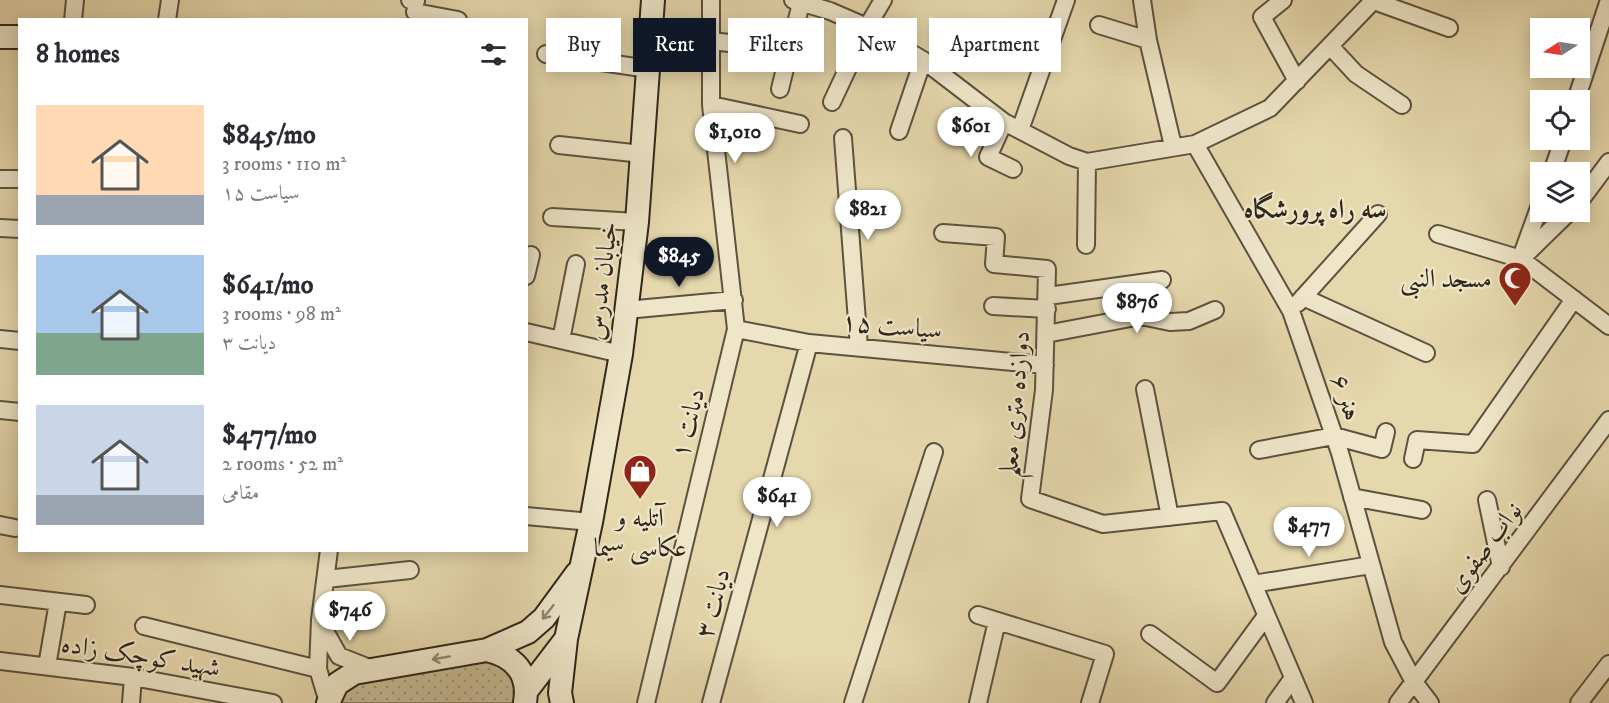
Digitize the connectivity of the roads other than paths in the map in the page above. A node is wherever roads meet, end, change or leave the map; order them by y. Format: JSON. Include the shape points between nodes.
{"nodes":[{"id":1,"x":75,"y":0,"type":"edge"},
{"id":2,"x":170,"y":0,"type":"edge"},
{"id":3,"x":644,"y":0,"type":"edge"},
{"id":4,"x":653,"y":0,"type":"edge"},
{"id":5,"x":711,"y":0,"type":"edge"},
{"id":6,"x":884,"y":0,"type":"edge"},
{"id":7,"x":1066,"y":0,"type":"edge"},
{"id":8,"x":1142,"y":0,"type":"edge"},
{"id":9,"x":1283,"y":0,"type":"edge"},
{"id":10,"x":1374,"y":0,"type":"edge"},
{"id":11,"x":1609,"y":0,"type":"edge"},
{"id":12,"x":797,"y":2,"type":"edge"},
{"id":13,"x":832,"y":6,"type":"edge"},
{"id":14,"x":414,"y":7,"type":"edge"},
{"id":15,"x":73,"y":18,"type":"edge"},
{"id":16,"x":168,"y":18,"type":"edge"},
{"id":17,"x":451,"y":18,"type":"edge"},
{"id":18,"x":650,"y":18,"type":"edge"},
{"id":19,"x":652,"y":18,"type":"edge"},
{"id":20,"x":711,"y":18,"type":"edge"},
{"id":21,"x":852,"y":18,"type":"edge"},
{"id":22,"x":873,"y":18,"type":"edge"},
{"id":23,"x":1099,"y":25,"type":"dead end"},
{"id":24,"x":1449,"y":28,"type":"dead end"},
{"id":25,"x":0,"y":37,"type":"edge"},
{"id":26,"x":18,"y":37,"type":"edge"},
{"id":27,"x":1148,"y":40,"type":"junction"},
{"id":28,"x":1330,"y":46,"type":"junction"},
{"id":29,"x":917,"y":56,"type":"edge"},
{"id":30,"x":923,"y":60,"type":"junction"},
{"id":31,"x":649,"y":72,"type":"edge"},
{"id":32,"x":711,"y":72,"type":"edge"},
{"id":33,"x":846,"y":72,"type":"edge"},
{"id":34,"x":1297,"y":81,"type":"junction"},
{"id":35,"x":780,"y":89,"type":"dead end"},
{"id":36,"x":1579,"y":90,"type":"edge"},
{"id":37,"x":832,"y":102,"type":"dead end"},
{"id":38,"x":711,"y":105,"type":"junction"},
{"id":39,"x":1402,"y":105,"type":"dead end"},
{"id":40,"x":1004,"y":122,"type":"junction"},
{"id":41,"x":801,"y":124,"type":"dead end"},
{"id":42,"x":1020,"y":130,"type":"junction"},
{"id":43,"x":899,"y":131,"type":"dead end"},
{"id":44,"x":843,"y":138,"type":"dead end"},
{"id":45,"x":1195,"y":144,"type":"junction"},
{"id":46,"x":559,"y":146,"type":"dead end"},
{"id":47,"x":1173,"y":146,"type":"junction"},
{"id":48,"x":642,"y":154,"type":"junction"},
{"id":49,"x":1087,"y":162,"type":"junction"},
{"id":50,"x":1609,"y":162,"type":"edge"},
{"id":51,"x":1013,"y":169,"type":"dead end"},
{"id":52,"x":0,"y":178,"type":"edge"},
{"id":53,"x":18,"y":179,"type":"edge"},
{"id":54,"x":1590,"y":186,"type":"edge"},
{"id":55,"x":1378,"y":214,"type":"dead end"},
{"id":56,"x":552,"y":217,"type":"dead end"},
{"id":57,"x":637,"y":222,"type":"junction"},
{"id":58,"x":1534,"y":222,"type":"edge"},
{"id":59,"x":1559,"y":222,"type":"edge"},
{"id":60,"x":0,"y":228,"type":"edge"},
{"id":61,"x":18,"y":229,"type":"edge"},
{"id":62,"x":943,"y":233,"type":"dead end"},
{"id":63,"x":1438,"y":234,"type":"dead end"},
{"id":64,"x":1086,"y":245,"type":"dead end"},
{"id":65,"x":531,"y":255,"type":"dead end"},
{"id":66,"x":1521,"y":258,"type":"junction"},
{"id":67,"x":576,"y":264,"type":"dead end"},
{"id":68,"x":528,"y":268,"type":"edge"},
{"id":69,"x":1162,"y":280,"type":"dead end"},
{"id":70,"x":1303,"y":297,"type":"junction"},
{"id":71,"x":1574,"y":299,"type":"junction"},
{"id":72,"x":734,"y":300,"type":"junction"},
{"id":73,"x":1048,"y":302,"type":"junction"},
{"id":74,"x":993,"y":306,"type":"dead end"},
{"id":75,"x":626,"y":310,"type":"junction"},
{"id":76,"x":1215,"y":310,"type":"dead end"},
{"id":77,"x":1291,"y":311,"type":"junction"},
{"id":78,"x":1609,"y":326,"type":"edge"},
{"id":79,"x":736,"y":329,"type":"junction"},
{"id":80,"x":528,"y":332,"type":"edge"},
{"id":81,"x":1046,"y":334,"type":"junction"},
{"id":82,"x":0,"y":339,"type":"edge"},
{"id":83,"x":561,"y":340,"type":"junction"},
{"id":84,"x":18,"y":341,"type":"edge"},
{"id":85,"x":809,"y":344,"type":"junction"},
{"id":86,"x":859,"y":346,"type":"junction"},
{"id":87,"x":1426,"y":352,"type":"dead end"},
{"id":88,"x":621,"y":354,"type":"junction"},
{"id":89,"x":1045,"y":365,"type":"junction"},
{"id":90,"x":1145,"y":389,"type":"dead end"},
{"id":91,"x":0,"y":410,"type":"edge"},
{"id":92,"x":18,"y":412,"type":"edge"},
{"id":93,"x":1609,"y":420,"type":"edge"},
{"id":94,"x":1386,"y":432,"type":"dead end"},
{"id":95,"x":1334,"y":436,"type":"junction"},
{"id":96,"x":1473,"y":444,"type":"junction"},
{"id":97,"x":1259,"y":450,"type":"dead end"},
{"id":98,"x":934,"y":452,"type":"dead end"},
{"id":99,"x":1413,"y":459,"type":"dead end"},
{"id":100,"x":1478,"y":461,"type":"dead end"},
{"id":101,"x":1352,"y":496,"type":"junction"},
{"id":102,"x":1487,"y":500,"type":"dead end"},
{"id":103,"x":1422,"y":510,"type":"dead end"},
{"id":104,"x":528,"y":516,"type":"edge"},
{"id":105,"x":1170,"y":517,"type":"junction"},
{"id":106,"x":591,"y":522,"type":"junction"},
{"id":107,"x":329,"y":552,"type":"edge"},
{"id":108,"x":583,"y":565,"type":"junction"},
{"id":109,"x":1371,"y":565,"type":"junction"},
{"id":110,"x":1501,"y":567,"type":"junction"},
{"id":111,"x":410,"y":570,"type":"dead end"},
{"id":112,"x":326,"y":579,"type":"junction"},
{"id":113,"x":1253,"y":584,"type":"junction"},
{"id":114,"x":0,"y":595,"type":"edge"},
{"id":115,"x":58,"y":602,"type":"junction"},
{"id":116,"x":86,"y":605,"type":"dead end"},
{"id":117,"x":978,"y":615,"type":"dead end"},
{"id":118,"x":1266,"y":616,"type":"junction"},
{"id":119,"x":320,"y":620,"type":"junction"},
{"id":120,"x":998,"y":621,"type":"junction"},
{"id":121,"x":144,"y":626,"type":"dead end"},
{"id":122,"x":1150,"y":634,"type":"dead end"},
{"id":123,"x":567,"y":639,"type":"junction"},
{"id":124,"x":488,"y":650,"type":"junction"},
{"id":125,"x":0,"y":661,"type":"edge"},
{"id":126,"x":1609,"y":664,"type":"edge"},
{"id":127,"x":47,"y":666,"type":"junction"},
{"id":128,"x":318,"y":669,"type":"junction"},
{"id":129,"x":374,"y":670,"type":"junction"},
{"id":130,"x":133,"y":677,"type":"junction"},
{"id":131,"x":1293,"y":678,"type":"junction"},
{"id":132,"x":1414,"y":682,"type":"junction"},
{"id":133,"x":526,"y":696,"type":"edge"},
{"id":134,"x":328,"y":702,"type":"edge"},
{"id":135,"x":131,"y":703,"type":"edge"},
{"id":136,"x":273,"y":703,"type":"edge"},
{"id":137,"x":562,"y":703,"type":"edge"},
{"id":138,"x":645,"y":703,"type":"edge"},
{"id":139,"x":711,"y":703,"type":"edge"},
{"id":140,"x":853,"y":703,"type":"edge"},
{"id":141,"x":978,"y":703,"type":"edge"},
{"id":142,"x":1090,"y":703,"type":"edge"},
{"id":143,"x":1275,"y":703,"type":"edge"},
{"id":144,"x":1304,"y":703,"type":"edge"},
{"id":145,"x":1398,"y":703,"type":"edge"},
{"id":146,"x":1430,"y":703,"type":"edge"},
{"id":147,"x":1580,"y":703,"type":"edge"}],
"edges":[{"from":1,"to":15,"type":"street"},
{"from":2,"to":16,"type":"street"},
{"from":3,"to":18,"type":"main road"},
{"from":4,"to":19,"type":"main road","name":"خیابان مدرس"},
{"from":5,"to":20,"type":"street","name":"دیانت ۱"},
{"from":6,"to":22,"type":"street"},
{"from":7,"to":42,"type":"street"},
{"from":8,"to":27,"type":"street"},
{"from":9,"to":34,"type":"street","via":[[1262,17]]},
{"from":10,"to":24,"type":"street"},
{"from":10,"to":28,"type":"street"},
{"from":11,"to":36,"type":"street"},
{"from":12,"to":13,"type":"street"},
{"from":12,"to":35,"type":"street"},
{"from":13,"to":21,"type":"street"},
{"from":14,"to":17,"type":"street"},
{"from":23,"to":27,"type":"street"},
{"from":25,"to":26,"type":"main road"},
{"from":27,"to":47,"type":"street"},
{"from":28,"to":34,"type":"street"},
{"from":28,"to":39,"type":"street","via":[[1356,74]]},
{"from":29,"to":30,"type":"street"},
{"from":30,"to":40,"type":"street"},
{"from":30,"to":43,"type":"street"},
{"from":31,"to":48,"type":"main road","name":"خیابان مدرس"},
{"from":32,"to":38,"type":"street","name":"دیانت ۱"},
{"from":33,"to":37,"type":"street"},
{"from":34,"to":45,"type":"street","via":[[1270,108]]},
{"from":38,"to":41,"type":"street"},
{"from":38,"to":72,"type":"street","name":"دیانت ۱"},
{"from":40,"to":42,"type":"street"},
{"from":40,"to":51,"type":"street","via":[[988,157]]},
{"from":42,"to":49,"type":"street"},
{"from":44,"to":86,"type":"street"},
{"from":45,"to":47,"type":"street"},
{"from":45,"to":77,"type":"street","name":"هنر ۶"},
{"from":46,"to":48,"type":"street"},
{"from":47,"to":49,"type":"street"},
{"from":48,"to":57,"type":"main road","name":"خیابان مدرس"},
{"from":49,"to":64,"type":"street"},
{"from":50,"to":54,"type":"street"},
{"from":52,"to":53,"type":"street"},
{"from":55,"to":70,"type":"street"},
{"from":56,"to":57,"type":"street"},
{"from":57,"to":75,"type":"main road","name":"خیابان مدرس"},
{"from":58,"to":66,"type":"street"},
{"from":59,"to":66,"type":"street"},
{"from":60,"to":61,"type":"street"},
{"from":62,"to":73,"type":"street","name":"دوازده متری معلم","via":[[996,237],[994,264],[1047,269]]},
{"from":63,"to":66,"type":"street"},
{"from":65,"to":68,"type":"street"},
{"from":66,"to":71,"type":"street"},
{"from":67,"to":83,"type":"street"},
{"from":69,"to":73,"type":"street"},
{"from":70,"to":77,"type":"street"},
{"from":70,"to":87,"type":"street"},
{"from":71,"to":78,"type":"street"},
{"from":71,"to":96,"type":"street"},
{"from":72,"to":75,"type":"street"},
{"from":72,"to":79,"type":"street","name":"دیانت ۱"},
{"from":73,"to":74,"type":"street"},
{"from":73,"to":81,"type":"street","name":"دوازده متری معلم"},
{"from":75,"to":88,"type":"main road","name":"خیابان مدرس"},
{"from":76,"to":81,"type":"street","via":[[1189,321],[1141,316]]},
{"from":77,"to":95,"type":"street","name":"هنر ۶"},
{"from":79,"to":85,"type":"street","name":"سیاست ۱۵"},
{"from":79,"to":138,"type":"street","name":"دیانت ۱"},
{"from":80,"to":83,"type":"street"},
{"from":81,"to":89,"type":"street","name":"دوازده متری معلم"},
{"from":82,"to":84,"type":"street"},
{"from":83,"to":88,"type":"street"},
{"from":85,"to":86,"type":"street","name":"سیاست ۱۵"},
{"from":85,"to":139,"type":"street","name":"دیانت ۳"},
{"from":86,"to":89,"type":"street","name":"سیاست ۱۵"},
{"from":88,"to":106,"type":"main road","name":"خیابان مدرس"},
{"from":89,"to":105,"type":"street","name":"دوازده متری معلم","via":[[1030,499],[1103,524]]},
{"from":90,"to":105,"type":"street"},
{"from":91,"to":92,"type":"street"},
{"from":93,"to":110,"type":"street","name":"نواب صفوی"},
{"from":94,"to":95,"type":"street","via":[[1382,449]]},
{"from":95,"to":97,"type":"street"},
{"from":95,"to":101,"type":"street","name":"هنر ۶"},
{"from":96,"to":99,"type":"street","via":[[1417,440]]},
{"from":96,"to":100,"type":"street"},
{"from":98,"to":140,"type":"street"},
{"from":101,"to":103,"type":"street"},
{"from":101,"to":109,"type":"street","name":"هنر ۶"},
{"from":102,"to":110,"type":"street"},
{"from":104,"to":106,"type":"street"},
{"from":105,"to":113,"type":"street","name":"دوازده متری معلم","via":[[1222,511]]},
{"from":106,"to":108,"type":"main road","name":"خیابان مدرس"},
{"from":107,"to":112,"type":"street"},
{"from":108,"to":123,"type":"main road","name":"خیابان مدرس"},
{"from":108,"to":124,"type":"main road","one_way":true,"via":[[536,625]]},
{"from":109,"to":113,"type":"street"},
{"from":109,"to":132,"type":"street","name":"هنر ۶","via":[[1393,642]]},
{"from":110,"to":132,"type":"street","name":"نواب صفوی"},
{"from":111,"to":112,"type":"street"},
{"from":112,"to":119,"type":"street"},
{"from":113,"to":118,"type":"street","name":"دوازده متری معلم"},
{"from":114,"to":115,"type":"street"},
{"from":115,"to":116,"type":"street"},
{"from":115,"to":127,"type":"street"},
{"from":117,"to":120,"type":"street"},
{"from":118,"to":122,"type":"street","via":[[1217,683]]},
{"from":118,"to":131,"type":"street","name":"دوازده متری معلم"},
{"from":119,"to":128,"type":"street"},
{"from":119,"to":129,"type":"street","via":[[339,656]]},
{"from":120,"to":141,"type":"street"},
{"from":120,"to":142,"type":"street","via":[[1105,654]]},
{"from":121,"to":128,"type":"street"},
{"from":123,"to":133,"type":"main road"},
{"from":123,"to":137,"type":"main road","name":"خیابان مدرس"},
{"from":124,"to":129,"type":"main road","one_way":true},
{"from":124,"to":133,"type":"main road","via":[[512,659],[525,678]]},
{"from":125,"to":127,"type":"street","name":"شهید کوچک زاده"},
{"from":126,"to":147,"type":"street"},
{"from":127,"to":130,"type":"street","name":"شهید کوچک زاده"},
{"from":128,"to":134,"type":"street"},
{"from":129,"to":134,"type":"main road","via":[[345,678]]},
{"from":130,"to":135,"type":"street"},
{"from":130,"to":136,"type":"street","name":"شهید کوچک زاده"},
{"from":131,"to":143,"type":"street"},
{"from":131,"to":144,"type":"street","name":"دوازده متری معلم"},
{"from":132,"to":145,"type":"street","name":"نواب صفوی"},
{"from":132,"to":146,"type":"street","name":"هنر ۶"}]}
